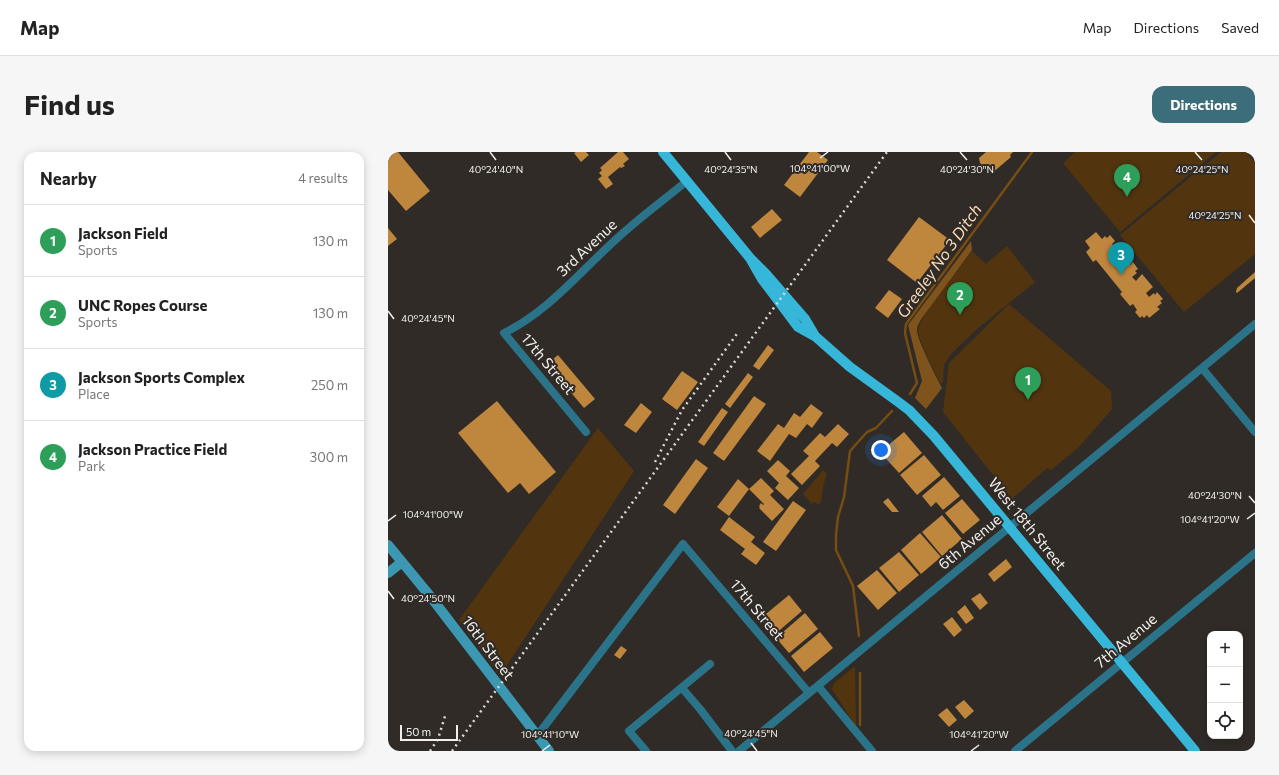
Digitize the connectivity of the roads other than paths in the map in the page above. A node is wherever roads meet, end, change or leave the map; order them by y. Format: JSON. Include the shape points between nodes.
{"nodes":[{"id":1,"x":663,"y":152,"type":"edge"},
{"id":2,"x":687,"y":181,"type":"junction"},
{"id":3,"x":1255,"y":324,"type":"edge"},
{"id":4,"x":504,"y":333,"type":"joint"},
{"id":5,"x":1202,"y":368,"type":"junction"},
{"id":6,"x":586,"y":432,"type":"dead end"},
{"id":7,"x":1255,"y":432,"type":"edge"},
{"id":8,"x":1010,"y":527,"type":"junction"},
{"id":9,"x":388,"y":545,"type":"edge"},
{"id":10,"x":1255,"y":553,"type":"edge"},
{"id":11,"x":402,"y":562,"type":"junction"},
{"id":12,"x":388,"y":573,"type":"edge"},
{"id":13,"x":1122,"y":663,"type":"junction"},
{"id":14,"x":710,"y":664,"type":"dead end"},
{"id":15,"x":818,"y":686,"type":"junction"},
{"id":16,"x":682,"y":688,"type":"junction"},
{"id":17,"x":809,"y":694,"type":"junction"},
{"id":18,"x":537,"y":736,"type":"junction"},
{"id":19,"x":549,"y":751,"type":"edge"},
{"id":20,"x":646,"y":751,"type":"edge"},
{"id":21,"x":732,"y":751,"type":"edge"},
{"id":22,"x":739,"y":751,"type":"edge"},
{"id":23,"x":872,"y":751,"type":"edge"},
{"id":24,"x":1015,"y":751,"type":"edge"},
{"id":25,"x":1194,"y":751,"type":"edge"}],
"edges":[{"from":1,"to":2,"type":"main road","name":"West 18th Street"},
{"from":2,"to":4,"type":"street","name":"3rd Avenue","via":[[623,232],[540,311]]},
{"from":2,"to":8,"type":"main road","name":"West 18th Street","via":[[750,258],[762,279],[798,327],[816,337],[850,367],[909,410],[954,459]]},
{"from":3,"to":5,"type":"street","name":"6th Avenue"},
{"from":4,"to":6,"type":"street","name":"17th Street"},
{"from":5,"to":7,"type":"street"},
{"from":5,"to":8,"type":"street","name":"6th Avenue"},
{"from":8,"to":13,"type":"main road","name":"West 18th Street"},
{"from":8,"to":15,"type":"street","name":"6th Avenue"},
{"from":9,"to":11,"type":"main road","name":"16th Street"},
{"from":10,"to":13,"type":"street","name":"7th Avenue"},
{"from":11,"to":12,"type":"main road"},
{"from":11,"to":18,"type":"main road","name":"16th Street"},
{"from":13,"to":24,"type":"street","name":"7th Avenue"},
{"from":13,"to":25,"type":"main road","name":"West 18th Street"},
{"from":14,"to":16,"type":"street"},
{"from":15,"to":17,"type":"street","name":"6th Avenue"},
{"from":15,"to":23,"type":"street"},
{"from":16,"to":20,"type":"street","via":[[629,731]]},
{"from":16,"to":21,"type":"street"},
{"from":17,"to":18,"type":"street","name":"17th Street","via":[[683,544]]},
{"from":17,"to":22,"type":"street","name":"6th Avenue"},
{"from":18,"to":19,"type":"main road","name":"16th Street"}]}
